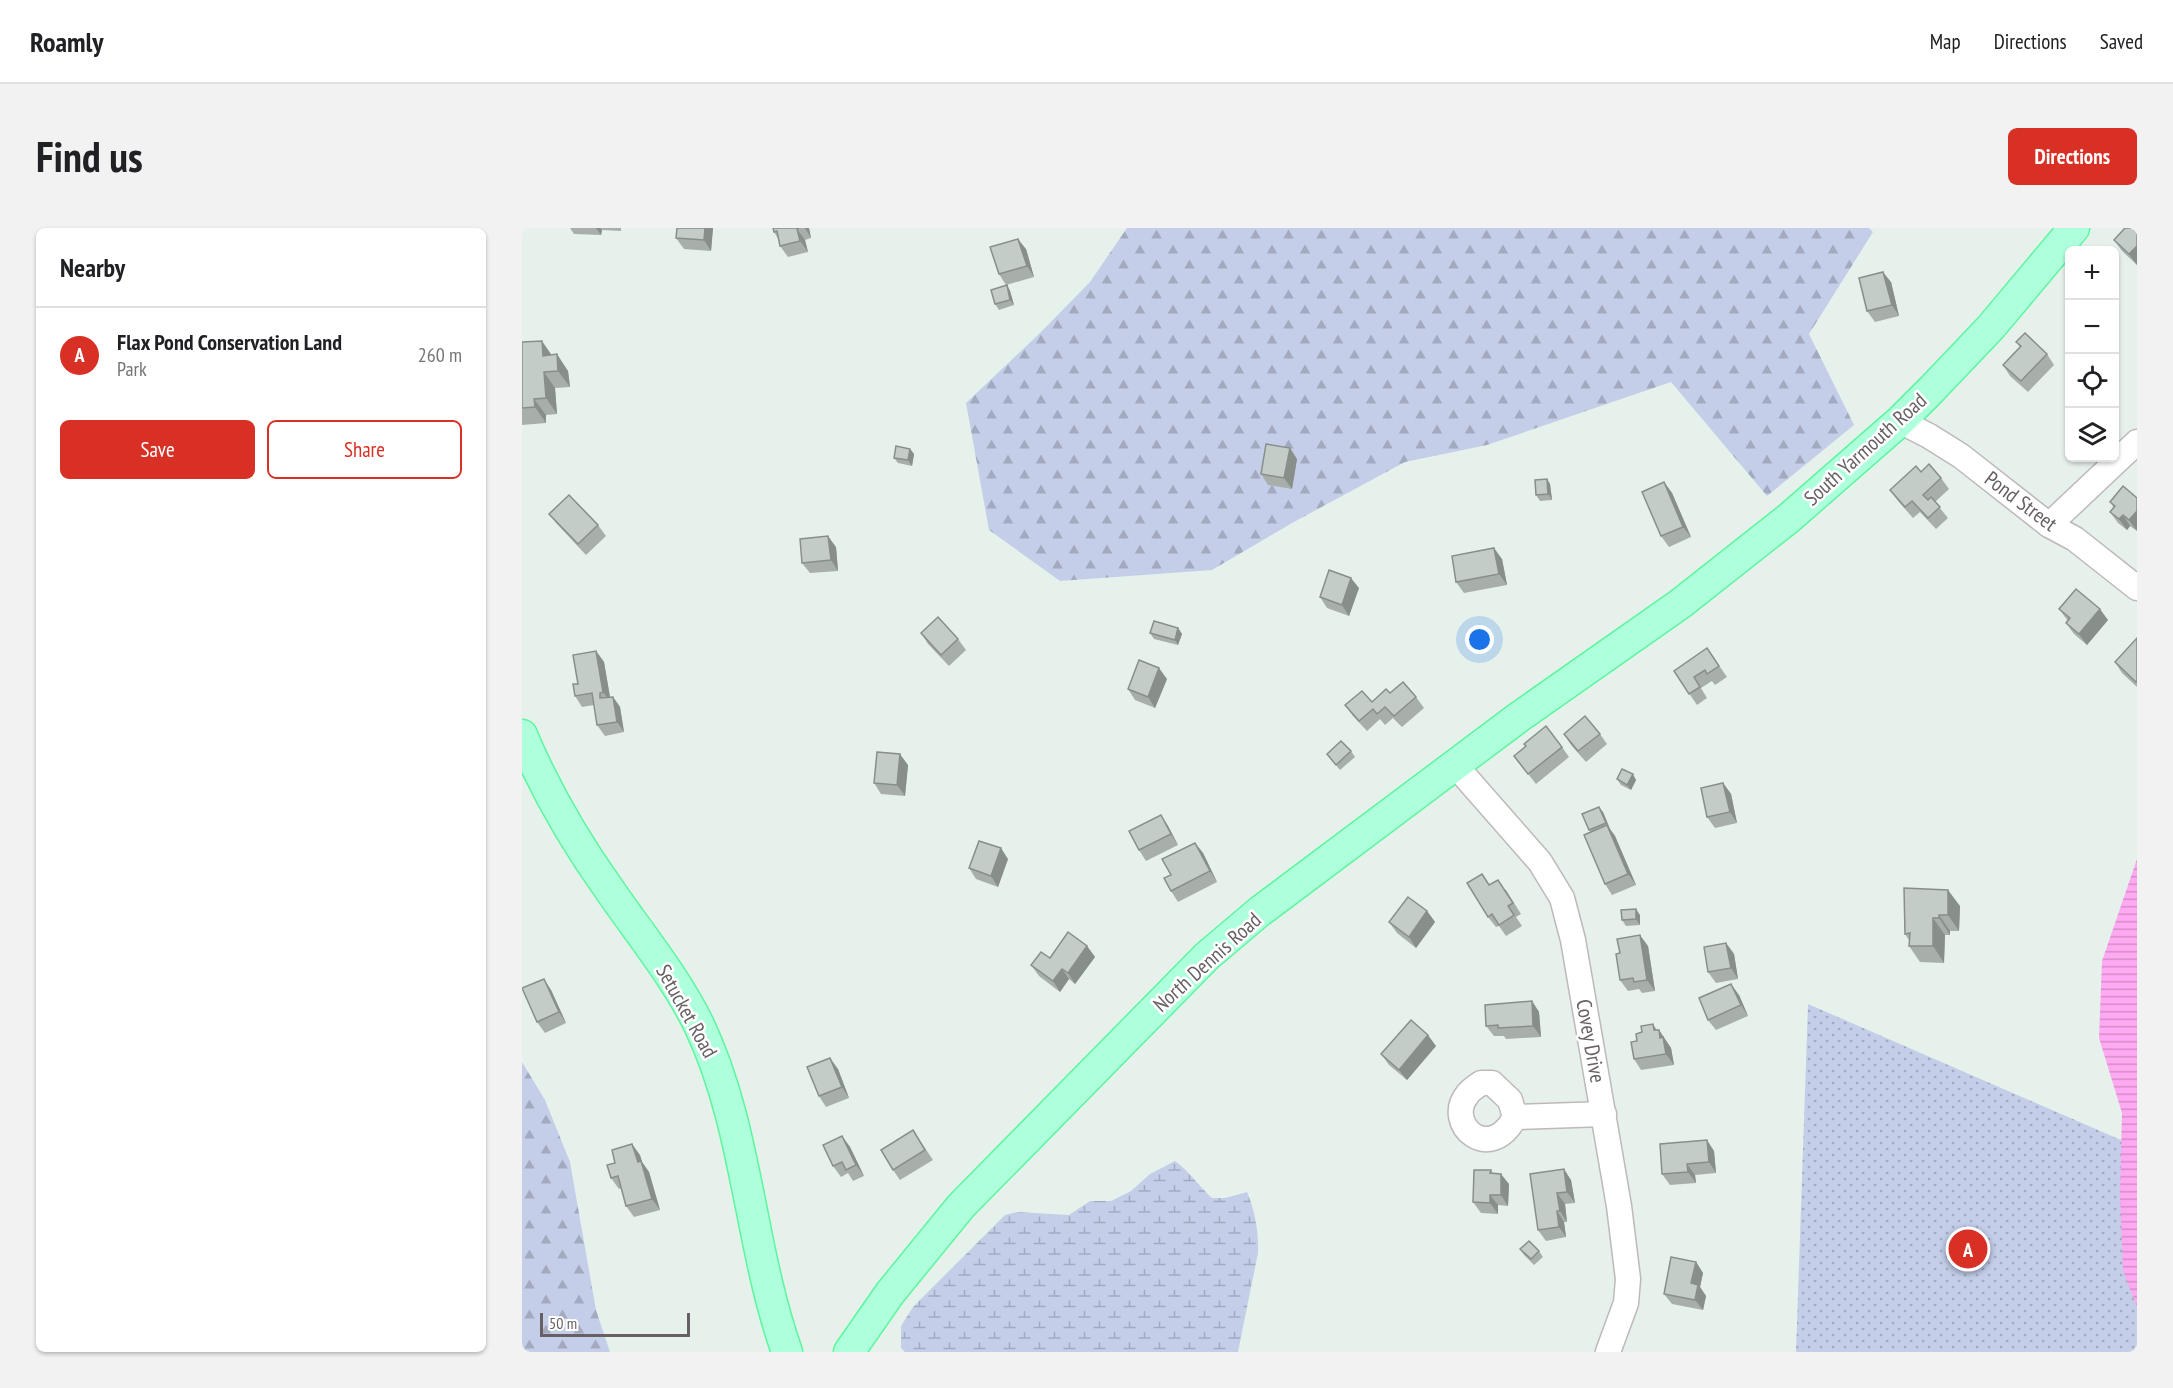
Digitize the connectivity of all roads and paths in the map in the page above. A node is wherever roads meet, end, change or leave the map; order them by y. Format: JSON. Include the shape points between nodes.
{"nodes":[{"id":1,"x":2074,"y":228,"type":"edge"},
{"id":2,"x":1900,"y":421,"type":"junction"},
{"id":3,"x":2137,"y":442,"type":"edge"},
{"id":4,"x":2049,"y":525,"type":"junction"},
{"id":5,"x":2137,"y":588,"type":"edge"},
{"id":6,"x":1629,"y":642,"type":"joint"},
{"id":7,"x":522,"y":735,"type":"edge"},
{"id":8,"x":1455,"y":765,"type":"junction"},
{"id":9,"x":1604,"y":1114,"type":"junction"},
{"id":10,"x":1515,"y":1117,"type":"dead end"},
{"id":11,"x":787,"y":1352,"type":"edge"},
{"id":12,"x":849,"y":1352,"type":"edge"},
{"id":13,"x":1608,"y":1352,"type":"edge"}],
"edges":[{"from":1,"to":2,"type":"main road","name":"South Yarmouth Road","via":[[1991,327]]},
{"from":2,"to":4,"type":"street","name":"Pond Street","via":[[1961,456]]},
{"from":2,"to":6,"type":"main road","name":"South Yarmouth Road","via":[[1789,518]]},
{"from":3,"to":4,"type":"street"},
{"from":4,"to":5,"type":"street","name":"Pond Street","via":[[2075,539]]},
{"from":6,"to":8,"type":"main road","name":"North Dennis Road"},
{"from":7,"to":11,"type":"main road","name":"Setucket Road","via":[[560,815],[698,1022],[716,1064],[744,1167],[772,1306]]},
{"from":8,"to":9,"type":"street","name":"Covey Drive","via":[[1540,862],[1562,898]]},
{"from":8,"to":12,"type":"main road","name":"North Dennis Road","via":[[1259,912],[1207,956],[961,1206],[890,1293]]},
{"from":9,"to":10,"type":"street"},
{"from":9,"to":13,"type":"street","name":"Covey Drive","via":[[1628,1279],[1626,1303]]}]}
